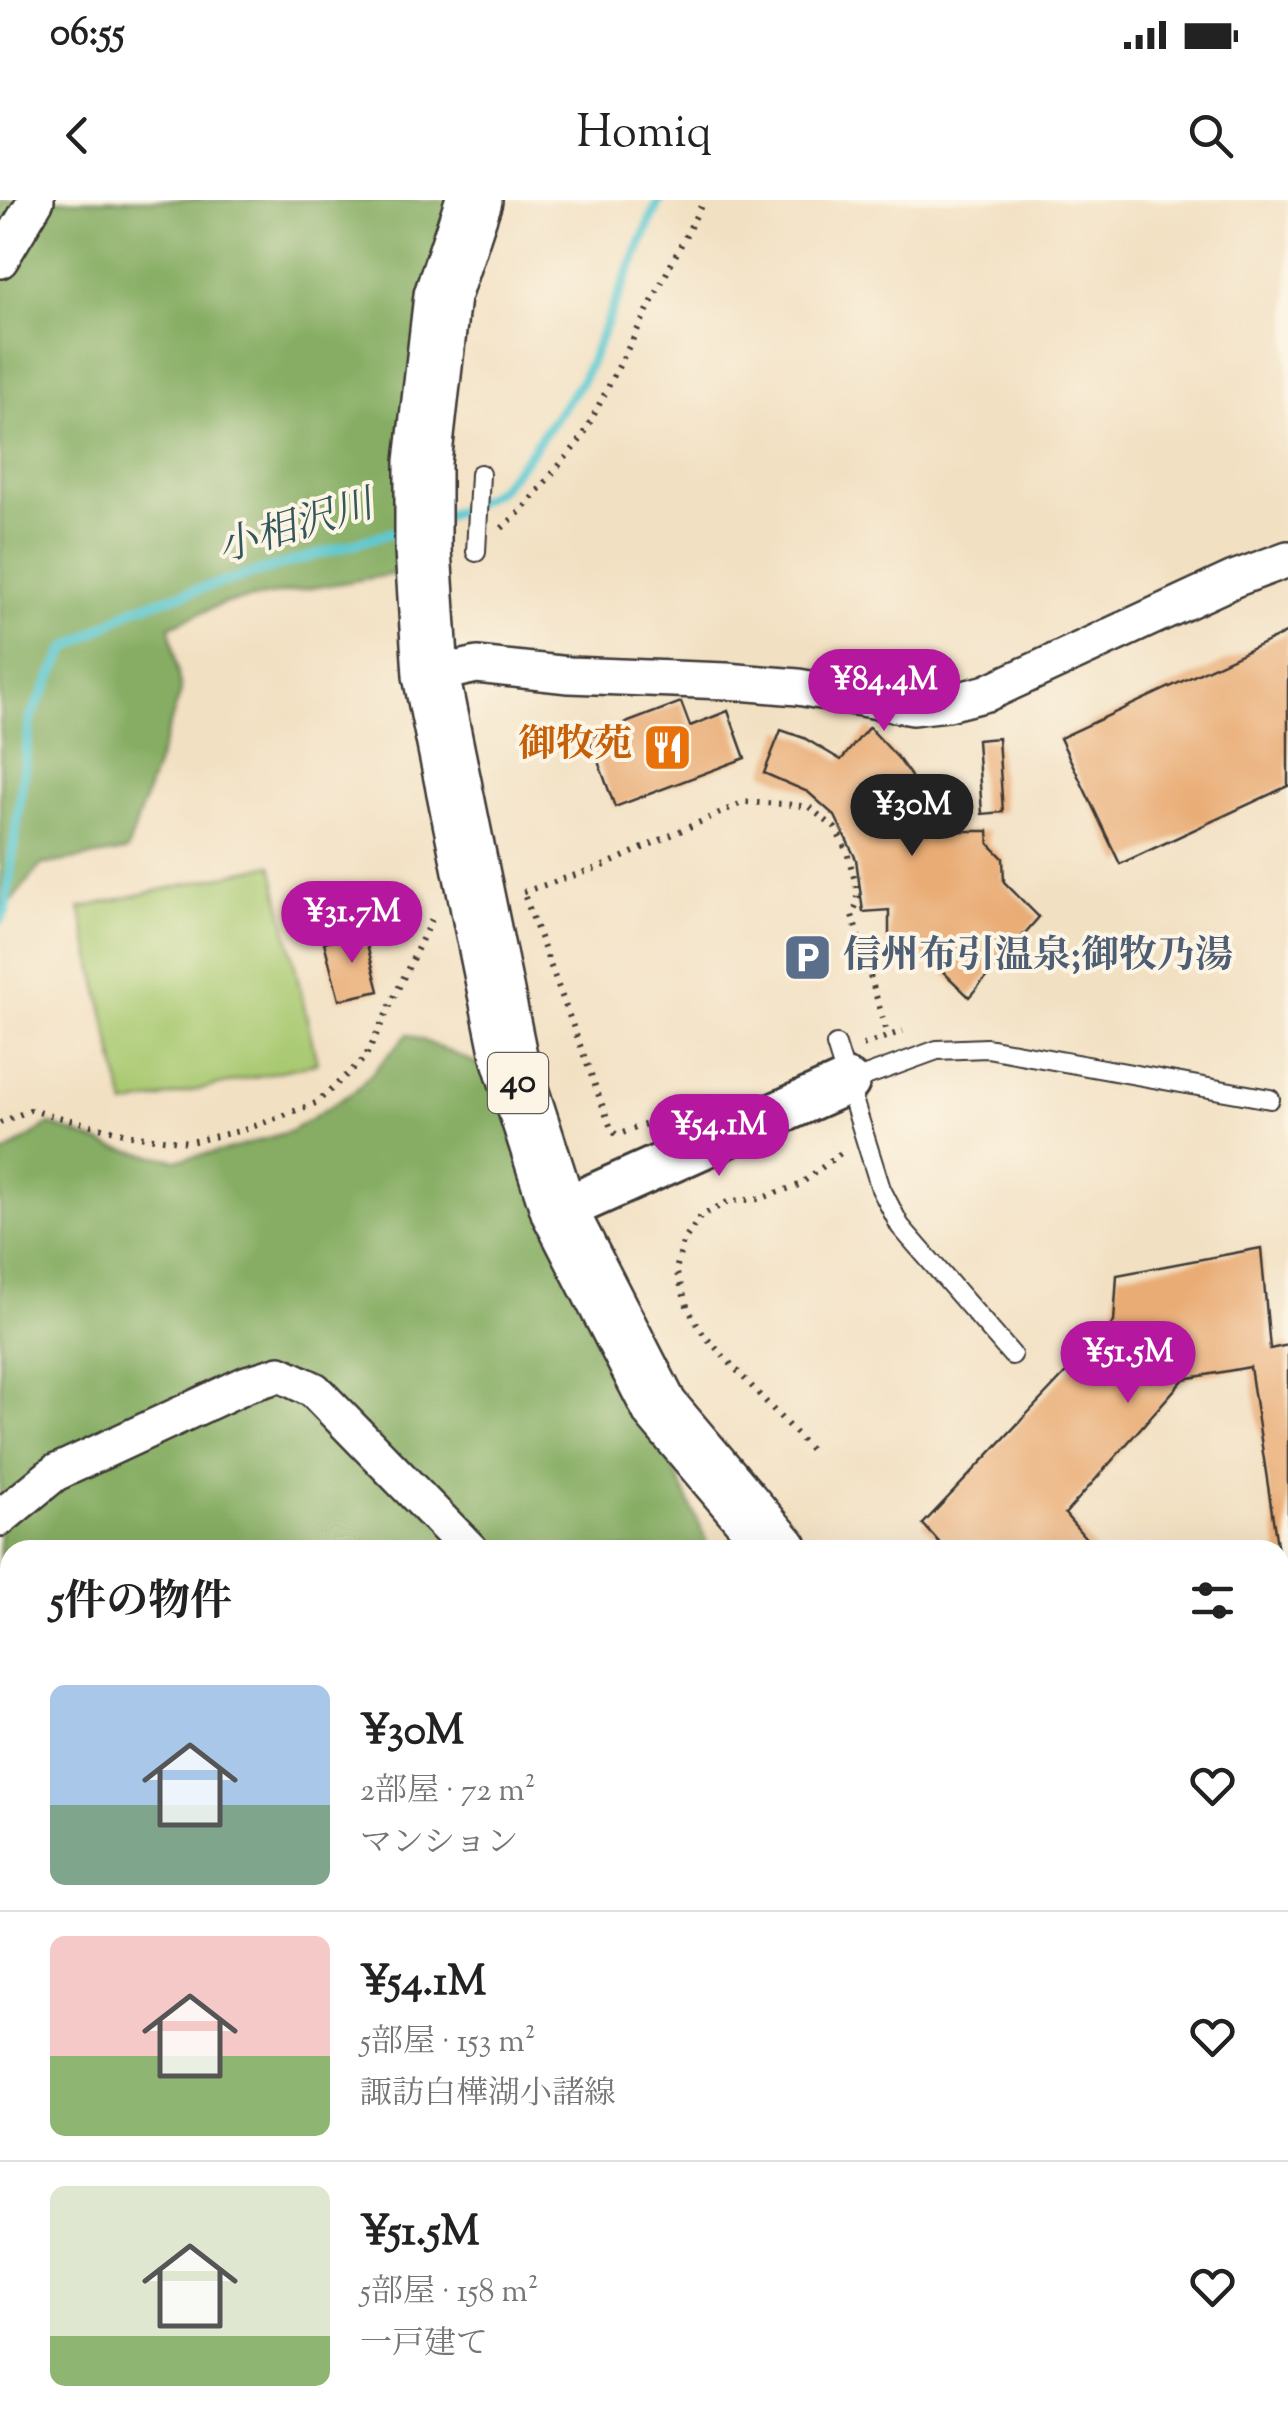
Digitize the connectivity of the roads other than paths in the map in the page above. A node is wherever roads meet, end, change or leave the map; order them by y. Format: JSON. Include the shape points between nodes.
{"nodes":[{"id":1,"x":36,"y":200,"type":"edge"},
{"id":2,"x":474,"y":200,"type":"edge"},
{"id":3,"x":0,"y":260,"type":"edge"},
{"id":4,"x":480,"y":474,"type":"dead end"},
{"id":5,"x":450,"y":551,"type":"junction"},
{"id":6,"x":1288,"y":559,"type":"edge"},
{"id":7,"x":431,"y":675,"type":"junction"},
{"id":8,"x":842,"y":1063,"type":"junction"},
{"id":9,"x":1270,"y":1099,"type":"dead end"},
{"id":10,"x":560,"y":1211,"type":"junction"},
{"id":11,"x":1012,"y":1355,"type":"dead end"},
{"id":12,"x":0,"y":1518,"type":"edge"},
{"id":13,"x":460,"y":1540,"type":"edge"},
{"id":14,"x":772,"y":1540,"type":"edge"}],
"edges":[{"from":1,"to":3,"type":"street"},
{"from":2,"to":5,"type":"main road","number":"40","via":[[442,296],[424,462]]},
{"from":4,"to":5,"type":"lane"},
{"from":5,"to":7,"type":"main road","number":"40"},
{"from":6,"to":7,"type":"street","via":[[987,693],[948,703],[913,707],[798,688],[478,665]]},
{"from":7,"to":10,"type":"main road","number":"40","via":[[509,1056]]},
{"from":8,"to":9,"type":"lane","via":[[987,1048]]},
{"from":8,"to":10,"type":"street"},
{"from":8,"to":11,"type":"lane","via":[[880,1189],[900,1226]]},
{"from":10,"to":14,"type":"main road","number":"40","via":[[660,1408]]},
{"from":12,"to":13,"type":"street","via":[[55,1472],[280,1374],[314,1390]]}]}
